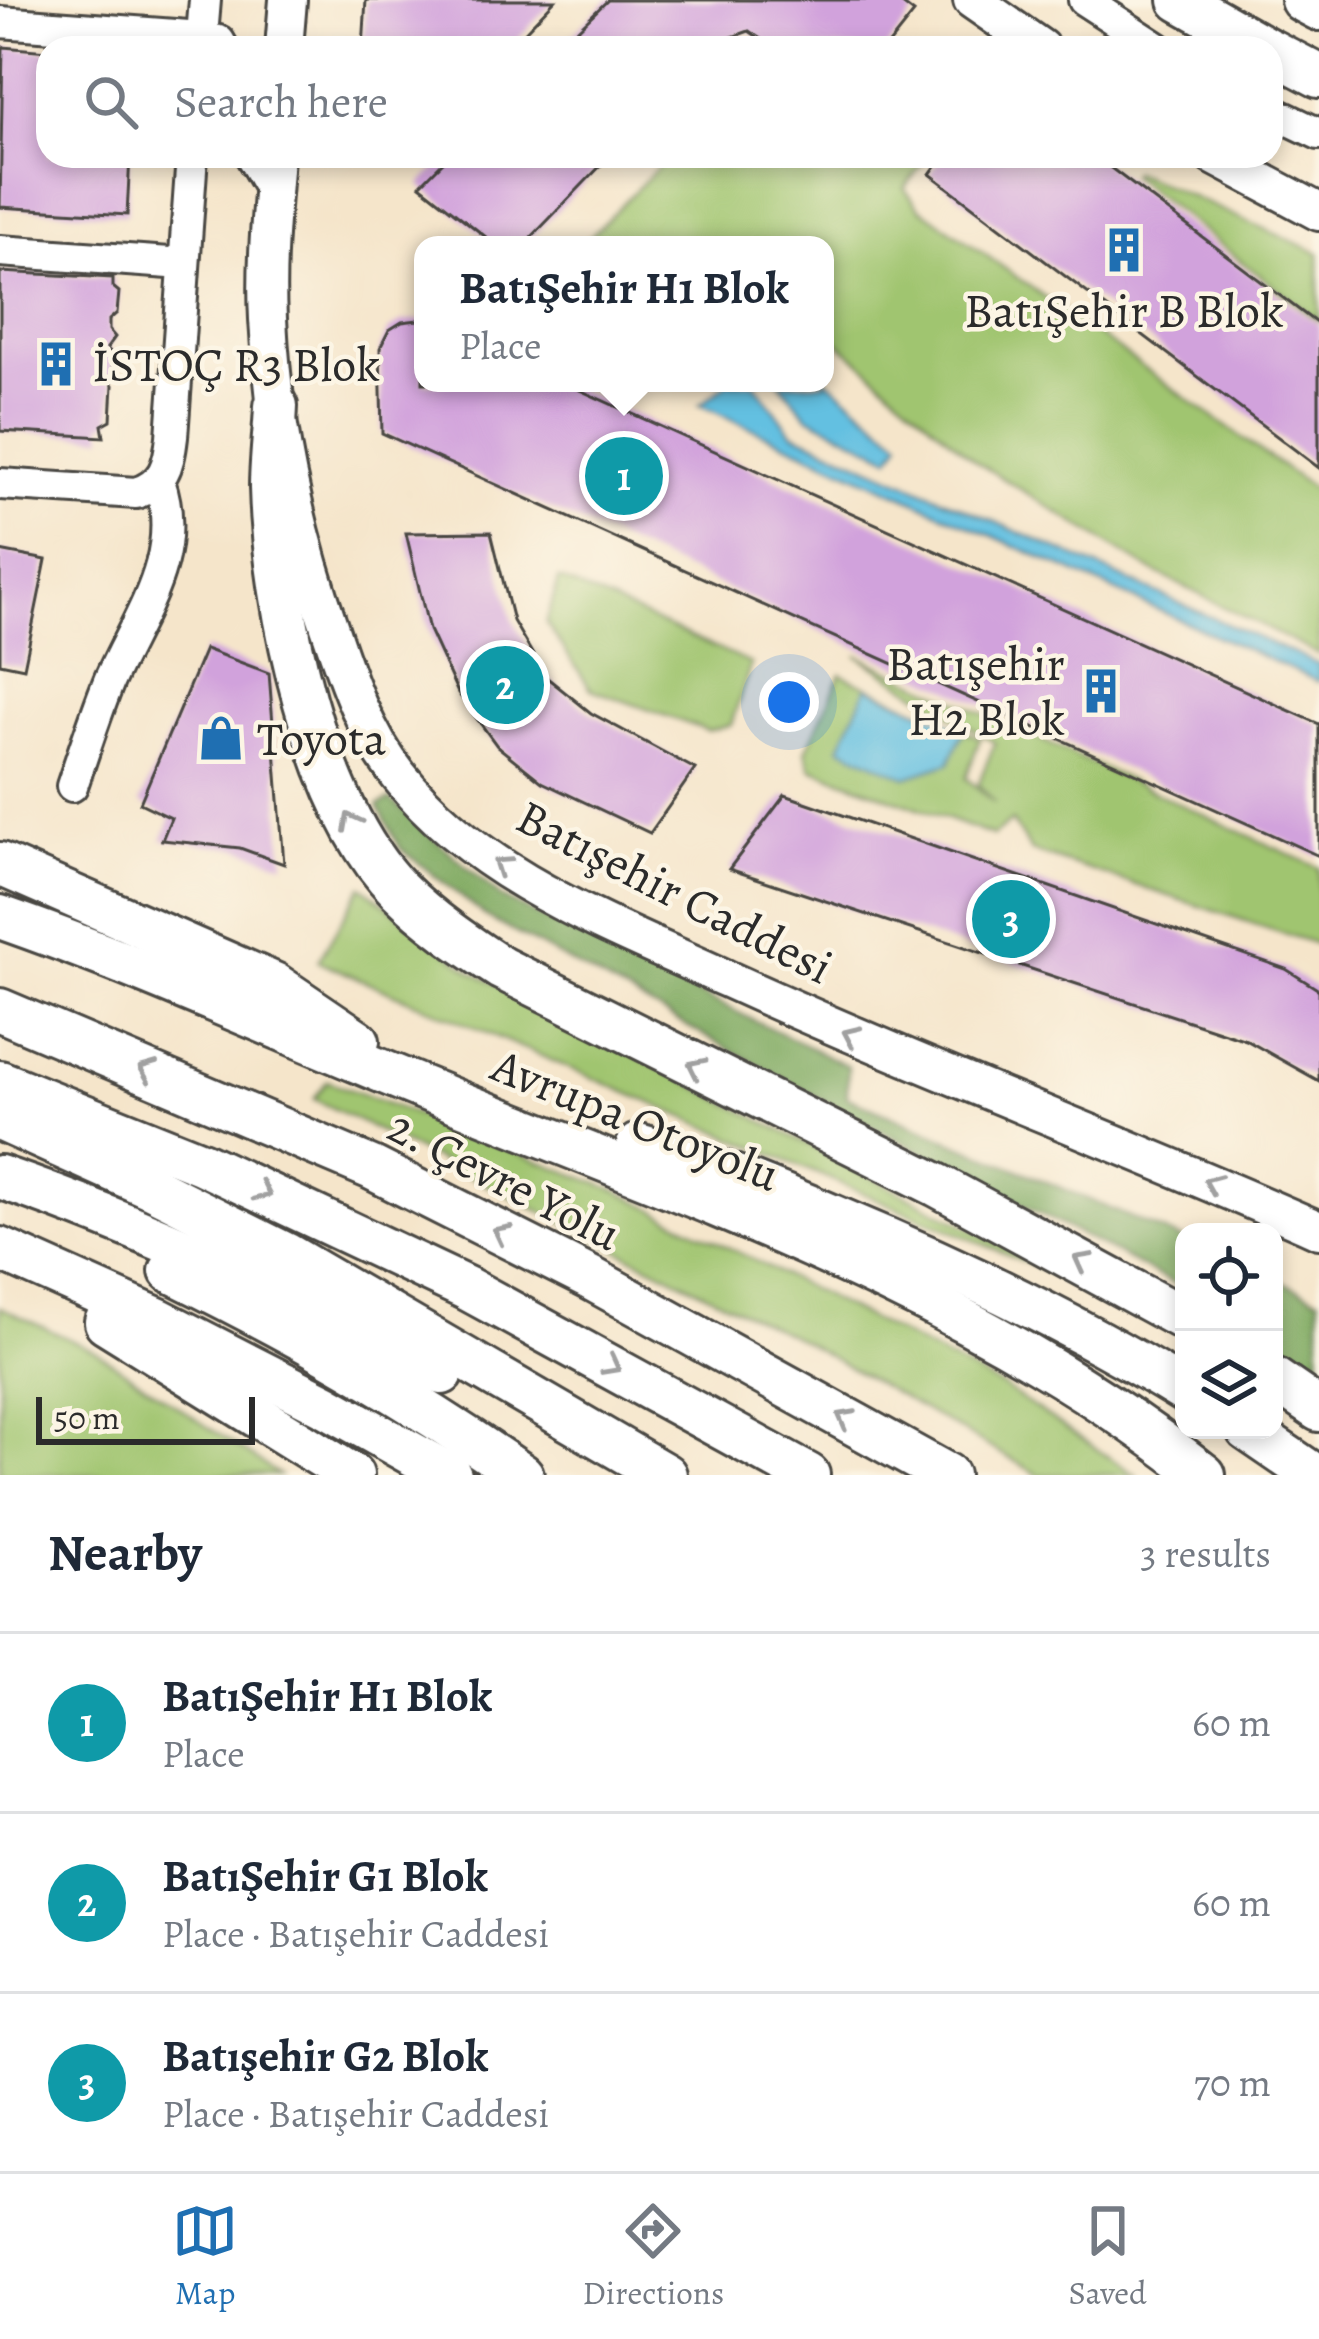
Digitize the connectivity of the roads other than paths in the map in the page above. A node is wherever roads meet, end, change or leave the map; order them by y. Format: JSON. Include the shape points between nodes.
{"nodes":[{"id":1,"x":205,"y":0,"type":"edge"},
{"id":2,"x":288,"y":0,"type":"edge"},
{"id":3,"x":972,"y":0,"type":"edge"},
{"id":4,"x":1084,"y":0,"type":"edge"},
{"id":5,"x":1180,"y":0,"type":"edge"},
{"id":6,"x":1302,"y":0,"type":"edge"},
{"id":7,"x":1319,"y":9,"type":"edge"},
{"id":8,"x":0,"y":22,"type":"edge"},
{"id":9,"x":132,"y":36,"type":"edge"},
{"id":10,"x":207,"y":36,"type":"edge"},
{"id":11,"x":285,"y":36,"type":"edge"},
{"id":12,"x":1024,"y":36,"type":"edge"},
{"id":13,"x":1140,"y":36,"type":"edge"},
{"id":14,"x":1243,"y":36,"type":"edge"},
{"id":15,"x":1283,"y":58,"type":"edge"},
{"id":16,"x":1319,"y":76,"type":"edge"},
{"id":17,"x":1283,"y":117,"type":"edge"},
{"id":18,"x":1319,"y":134,"type":"edge"},
{"id":19,"x":191,"y":168,"type":"edge"},
{"id":20,"x":1236,"y":168,"type":"edge"},
{"id":21,"x":274,"y":174,"type":"edge"},
{"id":22,"x":1319,"y":212,"type":"edge"},
{"id":23,"x":0,"y":251,"type":"edge"},
{"id":24,"x":184,"y":264,"type":"junction"},
{"id":25,"x":276,"y":406,"type":"junction"},
{"id":26,"x":159,"y":481,"type":"junction"},
{"id":27,"x":0,"y":484,"type":"edge"},
{"id":28,"x":72,"y":787,"type":"dead end"},
{"id":29,"x":0,"y":864,"type":"edge"},
{"id":30,"x":0,"y":917,"type":"edge"},
{"id":31,"x":0,"y":1010,"type":"edge"},
{"id":32,"x":0,"y":1082,"type":"edge"},
{"id":33,"x":447,"y":1098,"type":"junction"},
{"id":34,"x":0,"y":1119,"type":"edge"},
{"id":35,"x":0,"y":1177,"type":"edge"},
{"id":36,"x":0,"y":1195,"type":"edge"},
{"id":37,"x":1319,"y":1230,"type":"edge"},
{"id":38,"x":0,"y":1249,"type":"edge"},
{"id":39,"x":0,"y":1263,"type":"edge"},
{"id":40,"x":1175,"y":1314,"type":"edge"},
{"id":41,"x":1283,"y":1385,"type":"edge"},
{"id":42,"x":1175,"y":1386,"type":"edge"},
{"id":43,"x":1319,"y":1411,"type":"edge"},
{"id":44,"x":1261,"y":1439,"type":"edge"},
{"id":45,"x":352,"y":1475,"type":"edge"},
{"id":46,"x":449,"y":1475,"type":"edge"},
{"id":47,"x":522,"y":1475,"type":"edge"},
{"id":48,"x":643,"y":1475,"type":"edge"},
{"id":49,"x":665,"y":1475,"type":"edge"},
{"id":50,"x":808,"y":1475,"type":"edge"},
{"id":51,"x":946,"y":1475,"type":"edge"},
{"id":52,"x":1204,"y":1475,"type":"edge"},
{"id":53,"x":1315,"y":1475,"type":"edge"}],
"edges":[{"from":1,"to":10,"type":"street"},
{"from":2,"to":11,"type":"main road"},
{"from":3,"to":12,"type":"main road"},
{"from":4,"to":13,"type":"street"},
{"from":5,"to":14,"type":"highway"},
{"from":6,"to":7,"type":"highway"},
{"from":8,"to":9,"type":"street"},
{"from":15,"to":16,"type":"highway"},
{"from":17,"to":18,"type":"street"},
{"from":19,"to":24,"type":"street"},
{"from":20,"to":22,"type":"main road"},
{"from":21,"to":25,"type":"main road","name":"Batışehir Caddesi","via":[[268,320]]},
{"from":23,"to":24,"type":"street"},
{"from":24,"to":26,"type":"street","via":[[169,463]]},
{"from":37,"to":25,"type":"main road","name":"Batışehir Caddesi","one_way":true,"via":[[838,1030],[494,862],[423,802],[374,738],[310,572]]},
{"from":40,"to":25,"type":"highway","one_way":true,"via":[[938,1185],[501,968],[399,890],[344,809],[297,675],[271,488]]},
{"from":26,"to":27,"type":"street","via":[[136,494]]},
{"from":26,"to":28,"type":"street","via":[[170,524],[160,566]]},
{"from":29,"to":33,"type":"highway","via":[[274,984]]},
{"from":30,"to":33,"type":"highway","name":"Avrupa Otoyolu"},
{"from":51,"to":31,"type":"highway","name":"2. Çevre Yolu","one_way":true,"via":[[372,1168]]},
{"from":32,"to":50,"type":"highway","one_way":true,"via":[[201,1163],[466,1288]]},
{"from":33,"to":42,"type":"highway","via":[[658,1150],[765,1188],[1048,1312]]},
{"from":33,"to":52,"type":"highway","name":"Avrupa Otoyolu","via":[[699,1196],[894,1285],[1041,1366]]},
{"from":34,"to":49,"type":"highway","via":[[285,1254]]},
{"from":35,"to":48,"type":"highway","via":[[256,1279]]},
{"from":36,"to":47,"type":"highway","via":[[303,1336]]},
{"from":38,"to":46,"type":"highway","via":[[159,1320]]},
{"from":39,"to":45,"type":"highway"},
{"from":41,"to":43,"type":"highway"},
{"from":44,"to":53,"type":"highway"}]}
